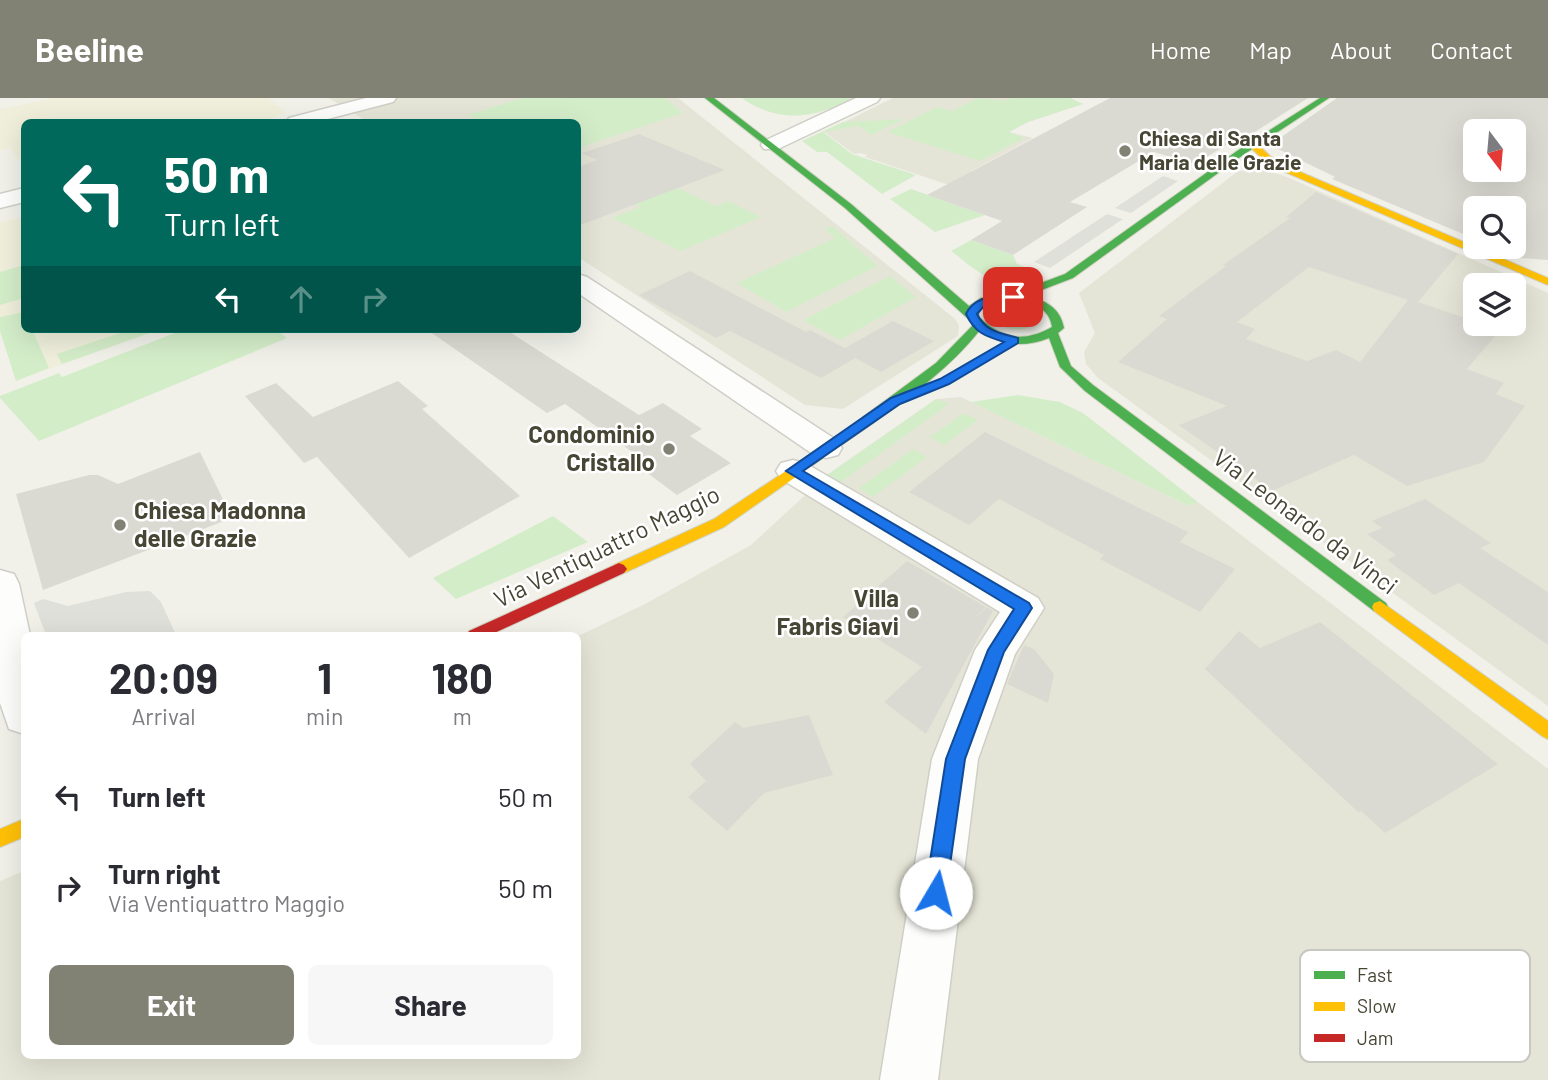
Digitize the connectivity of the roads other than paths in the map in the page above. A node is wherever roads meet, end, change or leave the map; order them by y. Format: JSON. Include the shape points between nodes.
{"nodes":[{"id":1,"x":387,"y":98,"type":"edge"},
{"id":2,"x":709,"y":98,"type":"edge"},
{"id":3,"x":871,"y":98,"type":"edge"},
{"id":4,"x":1325,"y":98,"type":"edge"},
{"id":5,"x":304,"y":104,"type":"dead end"},
{"id":6,"x":328,"y":119,"type":"edge"},
{"id":7,"x":771,"y":145,"type":"junction"},
{"id":8,"x":1253,"y":145,"type":"junction"},
{"id":9,"x":1223,"y":165,"type":"junction"},
{"id":10,"x":1288,"y":170,"type":"junction"},
{"id":11,"x":21,"y":196,"type":"edge"},
{"id":12,"x":0,"y":201,"type":"edge"},
{"id":13,"x":848,"y":206,"type":"junction"},
{"id":14,"x":951,"y":274,"type":"dead end"},
{"id":15,"x":1069,"y":275,"type":"junction"},
{"id":16,"x":1548,"y":282,"type":"edge"},
{"id":17,"x":581,"y":284,"type":"edge"},
{"id":18,"x":1013,"y":297,"type":"junction"},
{"id":19,"x":1049,"y":309,"type":"junction"},
{"id":20,"x":974,"y":320,"type":"junction"},
{"id":21,"x":1053,"y":334,"type":"junction"},
{"id":22,"x":1013,"y":341,"type":"junction"},
{"id":23,"x":988,"y":354,"type":"dead end"},
{"id":24,"x":953,"y":376,"type":"dead end"},
{"id":25,"x":896,"y":401,"type":"junction"},
{"id":26,"x":810,"y":459,"type":"junction"},
{"id":27,"x":1,"y":588,"type":"edge"},
{"id":28,"x":482,"y":632,"type":"edge"},
{"id":29,"x":21,"y":699,"type":"edge"},
{"id":30,"x":1548,"y":731,"type":"edge"},
{"id":31,"x":21,"y":829,"type":"edge"},
{"id":32,"x":0,"y":838,"type":"edge"},
{"id":33,"x":909,"y":1080,"type":"edge"}],
"edges":[{"from":1,"to":6,"type":"street"},
{"from":2,"to":7,"type":"street"},
{"from":3,"to":7,"type":"street"},
{"from":4,"to":8,"type":"street"},
{"from":5,"to":6,"type":"street"},
{"from":7,"to":13,"type":"street"},
{"from":8,"to":9,"type":"street"},
{"from":8,"to":10,"type":"street"},
{"from":9,"to":10,"type":"street","via":[[1264,164]]},
{"from":9,"to":15,"type":"street"},
{"from":10,"to":16,"type":"street"},
{"from":11,"to":12,"type":"street"},
{"from":13,"to":14,"type":"street"},
{"from":13,"to":20,"type":"street"},
{"from":15,"to":18,"type":"street"},
{"from":15,"to":19,"type":"street"},
{"from":17,"to":26,"type":"street"},
{"from":18,"to":19,"type":"street"},
{"from":18,"to":20,"type":"street","name":"Via Ventiquattro Maggio","via":[[986,295],[975,307]]},
{"from":19,"to":21,"type":"street","name":"Via Leonardo da Vinci","via":[[1059,321]]},
{"from":20,"to":22,"type":"street","via":[[986,333]]},
{"from":20,"to":25,"type":"street","name":"Via Ventiquattro Maggio","via":[[965,343]]},
{"from":21,"to":22,"type":"street"},
{"from":21,"to":30,"type":"street","name":"Via Leonardo da Vinci","via":[[1066,367],[1089,388]]},
{"from":22,"to":23,"type":"street"},
{"from":24,"to":25,"type":"street","name":"Via Ventiquattro Maggio"},
{"from":25,"to":26,"type":"street","name":"Via Ventiquattro Maggio"},
{"from":26,"to":28,"type":"street","name":"Via Ventiquattro Maggio","via":[[719,523]]},
{"from":26,"to":33,"type":"street","via":[[1024,608],[996,650],[955,759]]},
{"from":27,"to":29,"type":"street"},
{"from":31,"to":32,"type":"street"}]}
